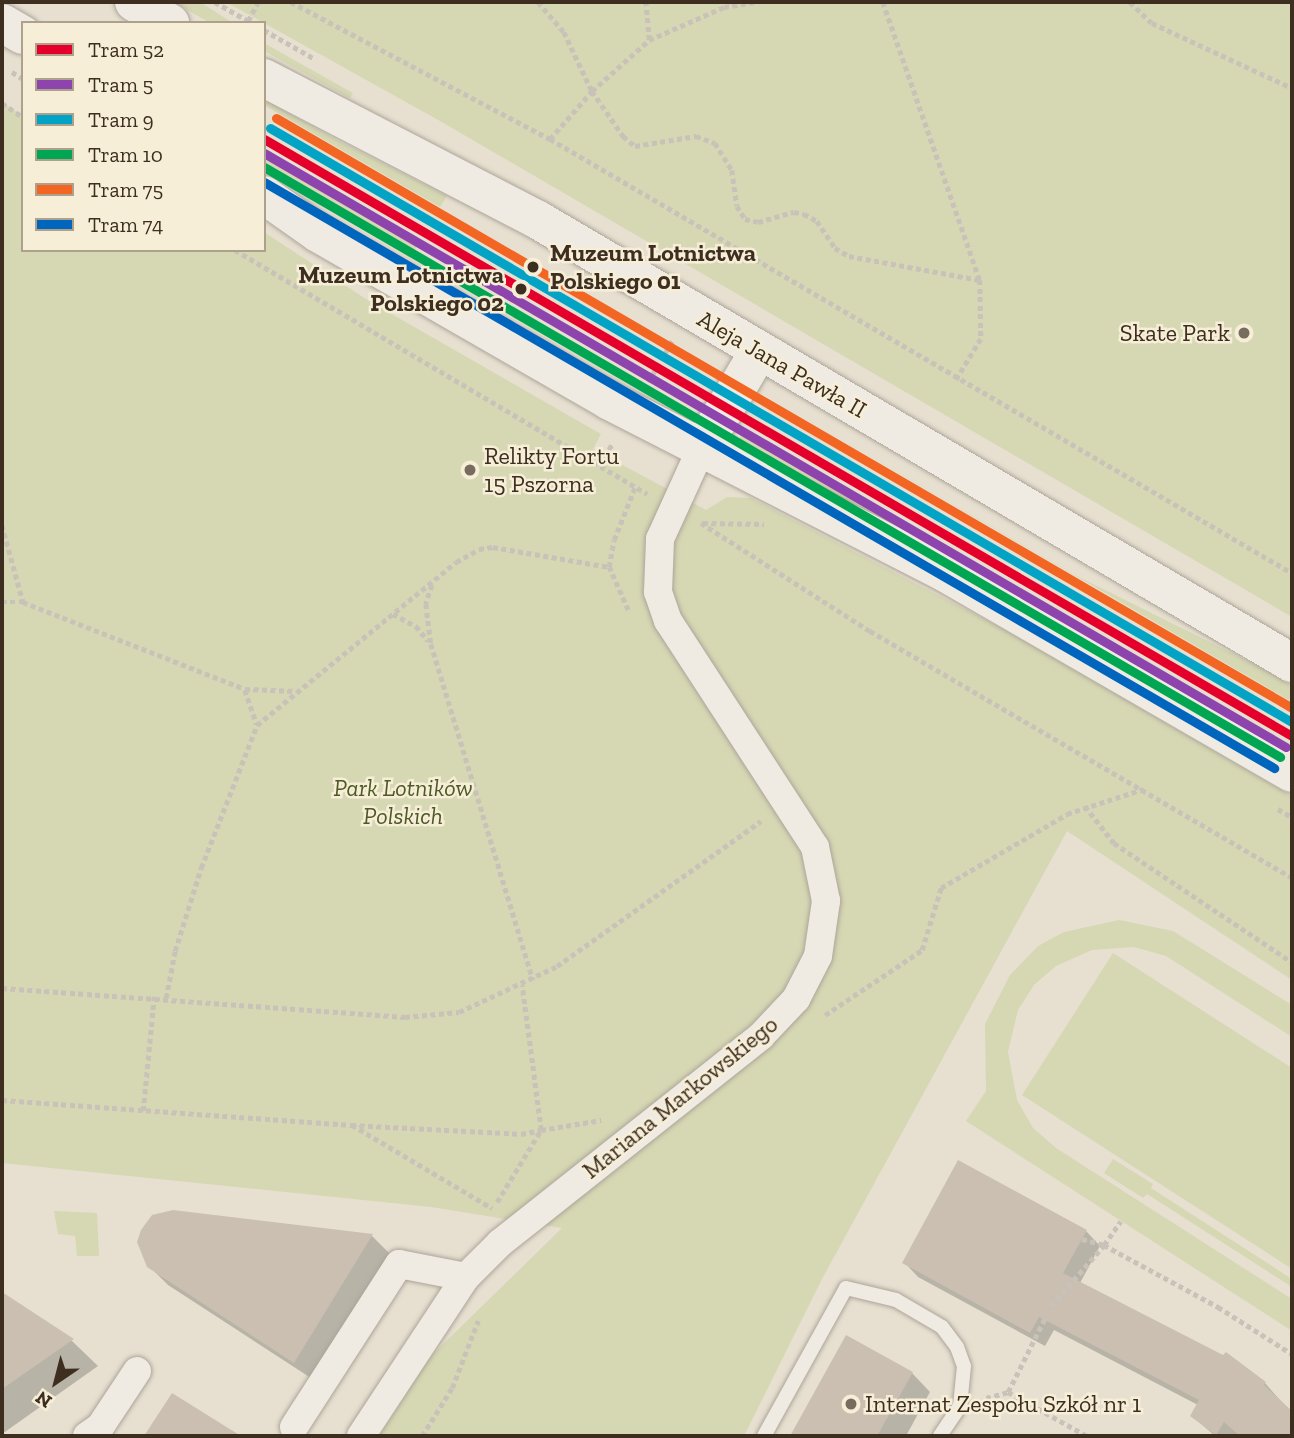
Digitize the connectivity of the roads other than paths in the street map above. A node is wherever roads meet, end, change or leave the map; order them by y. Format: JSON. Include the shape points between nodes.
{"nodes":[{"id":1,"x":134,"y":2,"type":"edge"},
{"id":2,"x":167,"y":21,"type":"edge"},
{"id":3,"x":2,"y":23,"type":"edge"},
{"id":4,"x":21,"y":35,"type":"edge"},
{"id":5,"x":266,"y":79,"type":"edge"},
{"id":6,"x":266,"y":196,"type":"edge"},
{"id":7,"x":759,"y":351,"type":"junction"},
{"id":8,"x":701,"y":449,"type":"junction"},
{"id":9,"x":1292,"y":663,"type":"edge"},
{"id":10,"x":1292,"y":773,"type":"edge"},
{"id":11,"x":466,"y":1277,"type":"junction"},
{"id":12,"x":137,"y":1371,"type":"dead end"},
{"id":13,"x":295,"y":1427,"type":"dead end"},
{"id":14,"x":87,"y":1436,"type":"edge"},
{"id":15,"x":361,"y":1436,"type":"edge"},
{"id":16,"x":765,"y":1436,"type":"edge"},
{"id":17,"x":940,"y":1436,"type":"edge"}],
"edges":[{"from":1,"to":2,"type":"main road"},
{"from":3,"to":4,"type":"main road"},
{"from":5,"to":7,"type":"main road","name":"Aleja Jana Pawła II","via":[[538,220]]},
{"from":6,"to":8,"type":"main road","via":[[317,233]]},
{"from":7,"to":8,"type":"main road"},
{"from":7,"to":9,"type":"main road","name":"Aleja Jana Pawła II"},
{"from":8,"to":10,"type":"main road","via":[[944,572]]},
{"from":8,"to":11,"type":"street","name":"Mariana Markowskiego","via":[[660,540],[658,592],[675,631],[814,847],[827,901],[818,956],[796,999],[761,1036],[499,1243]]},
{"from":11,"to":13,"type":"street","via":[[399,1264]]},
{"from":11,"to":15,"type":"street","name":"Mariana Markowskiego"},
{"from":12,"to":14,"type":"street","via":[[100,1427]]},
{"from":16,"to":17,"type":"lane","via":[[846,1288],[896,1300],[942,1327],[964,1366],[960,1406]]}]}
